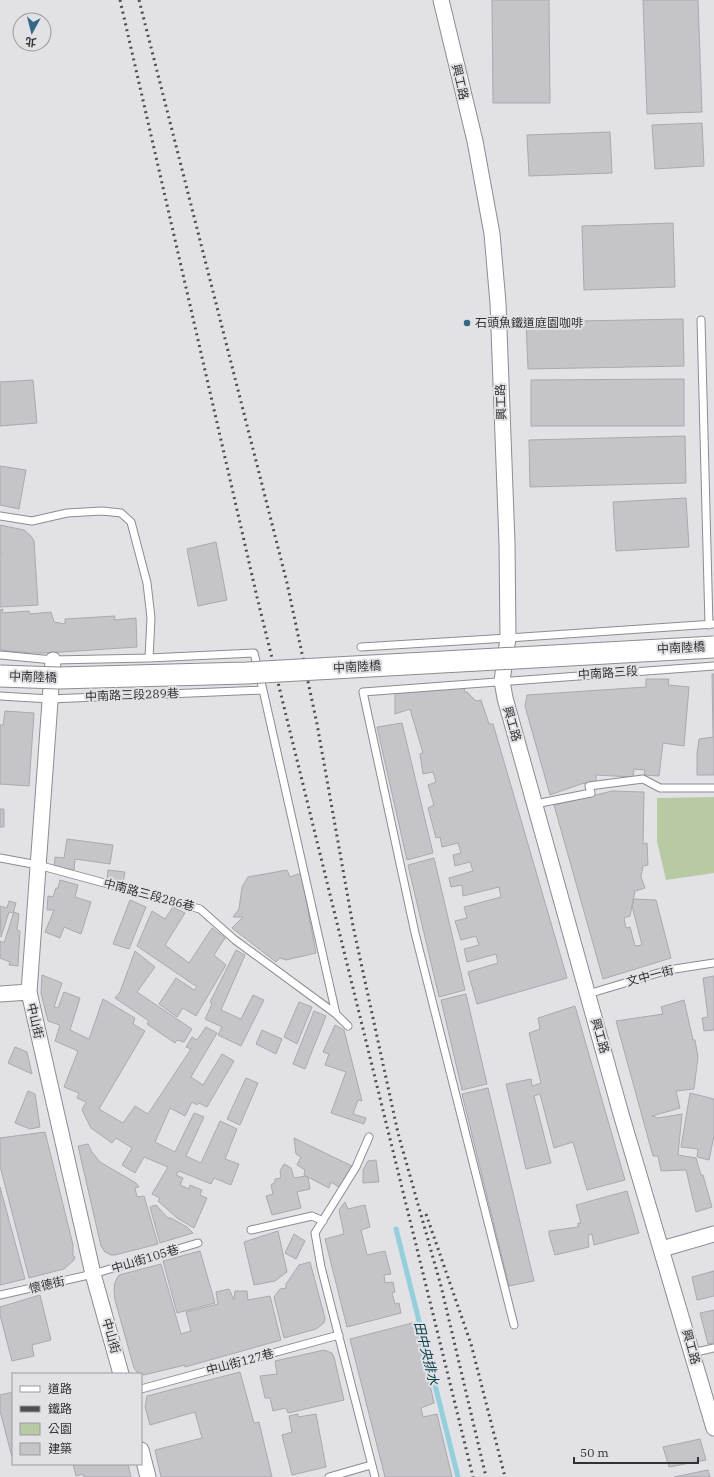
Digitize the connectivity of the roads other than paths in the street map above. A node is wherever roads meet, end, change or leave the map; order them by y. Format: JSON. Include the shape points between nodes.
{"nodes":[{"id":1,"x":441,"y":0,"type":"edge"},
{"id":2,"x":701,"y":320,"type":"dead end"},
{"id":3,"x":0,"y":516,"type":"edge"},
{"id":4,"x":711,"y":625,"type":"edge"},
{"id":5,"x":508,"y":638,"type":"junction"},
{"id":6,"x":361,"y":647,"type":"dead end"},
{"id":7,"x":714,"y":647,"type":"edge"},
{"id":8,"x":0,"y":655,"type":"edge"},
{"id":9,"x":149,"y":658,"type":"junction"},
{"id":10,"x":53,"y":660,"type":"junction"},
{"id":11,"x":714,"y":666,"type":"edge"},
{"id":12,"x":0,"y":676,"type":"edge"},
{"id":13,"x":502,"y":681,"type":"junction"},
{"id":14,"x":263,"y":690,"type":"junction"},
{"id":15,"x":0,"y":696,"type":"edge"},
{"id":16,"x":50,"y":699,"type":"junction"},
{"id":17,"x":714,"y":788,"type":"edge"},
{"id":18,"x":534,"y":804,"type":"junction"},
{"id":19,"x":0,"y":858,"type":"edge"},
{"id":20,"x":38,"y":865,"type":"junction"},
{"id":21,"x":714,"y":963,"type":"edge"},
{"id":22,"x":29,"y":992,"type":"junction"},
{"id":23,"x":0,"y":994,"type":"edge"},
{"id":24,"x":588,"y":994,"type":"junction"},
{"id":25,"x":336,"y":1014,"type":"junction"},
{"id":26,"x":348,"y":1026,"type":"dead end"},
{"id":27,"x":369,"y":1137,"type":"dead end"},
{"id":28,"x":322,"y":1221,"type":"junction"},
{"id":29,"x":251,"y":1230,"type":"dead end"},
{"id":30,"x":714,"y":1234,"type":"edge"},
{"id":31,"x":198,"y":1243,"type":"dead end"},
{"id":32,"x":662,"y":1249,"type":"junction"},
{"id":33,"x":93,"y":1274,"type":"junction"},
{"id":34,"x":0,"y":1295,"type":"edge"},
{"id":35,"x":514,"y":1325,"type":"dead end"},
{"id":36,"x":339,"y":1335,"type":"junction"},
{"id":37,"x":714,"y":1348,"type":"edge"},
{"id":38,"x":692,"y":1353,"type":"junction"},
{"id":39,"x":121,"y":1373,"type":"edge"},
{"id":40,"x":142,"y":1389,"type":"edge"},
{"id":41,"x":714,"y":1428,"type":"edge"},
{"id":42,"x":142,"y":1454,"type":"edge"},
{"id":43,"x":372,"y":1465,"type":"junction"},
{"id":44,"x":148,"y":1477,"type":"edge"},
{"id":45,"x":329,"y":1477,"type":"edge"},
{"id":46,"x":375,"y":1477,"type":"edge"}],
"edges":[{"from":1,"to":5,"type":"street","name":"興工路","via":[[475,141],[492,234],[498,303]]},
{"from":2,"to":4,"type":"lane"},
{"from":3,"to":9,"type":"lane","via":[[32,521],[67,513],[102,511],[121,513],[131,522],[147,583],[151,618]]},
{"from":4,"to":5,"type":"lane"},
{"from":5,"to":6,"type":"lane"},
{"from":5,"to":13,"type":"street","name":"興工路"},
{"from":7,"to":12,"type":"main road","name":"中南陸橋","bridge":true,"via":[[246,673],[58,678]]},
{"from":8,"to":10,"type":"lane"},
{"from":9,"to":10,"type":"lane"},
{"from":9,"to":14,"type":"lane","via":[[254,653]]},
{"from":10,"to":16,"type":"street","name":"中山街"},
{"from":11,"to":13,"type":"lane","name":"中南路三段"},
{"from":13,"to":18,"type":"street","name":"興工路"},
{"from":13,"to":35,"type":"lane","name":"中南路三段","via":[[363,692],[415,933]]},
{"from":14,"to":16,"type":"lane","name":"中南路三段289巷"},
{"from":14,"to":25,"type":"lane"},
{"from":15,"to":16,"type":"lane","name":"中南路三段289巷"},
{"from":16,"to":20,"type":"street","name":"中山街"},
{"from":17,"to":18,"type":"lane","via":[[660,788],[642,779],[589,786],[591,793]]},
{"from":18,"to":24,"type":"street","name":"興工路"},
{"from":19,"to":20,"type":"lane","name":"中南路三段286巷"},
{"from":20,"to":22,"type":"street","name":"中山街"},
{"from":20,"to":25,"type":"lane","name":"中南路三段286巷","via":[[200,908],[235,940]]},
{"from":21,"to":24,"type":"lane","name":"文中一街","via":[[668,970]]},
{"from":22,"to":23,"type":"street"},
{"from":22,"to":33,"type":"street","name":"中山街"},
{"from":24,"to":32,"type":"street","name":"興工路"},
{"from":25,"to":26,"type":"lane","name":"中南路三段286巷"},
{"from":27,"to":28,"type":"lane","via":[[356,1168]]},
{"from":28,"to":29,"type":"lane","via":[[312,1216]]},
{"from":28,"to":36,"type":"lane","via":[[315,1233]]},
{"from":30,"to":32,"type":"street"},
{"from":31,"to":33,"type":"lane","name":"中山街105巷"},
{"from":32,"to":38,"type":"street","name":"興工路"},
{"from":33,"to":34,"type":"lane","name":"懷德街"},
{"from":33,"to":39,"type":"street","name":"中山街"},
{"from":36,"to":40,"type":"lane","name":"中山街127巷"},
{"from":36,"to":43,"type":"lane"},
{"from":37,"to":38,"type":"lane"},
{"from":38,"to":41,"type":"street","name":"興工路"},
{"from":42,"to":44,"type":"street"},
{"from":43,"to":45,"type":"lane"},
{"from":43,"to":46,"type":"lane"}]}
